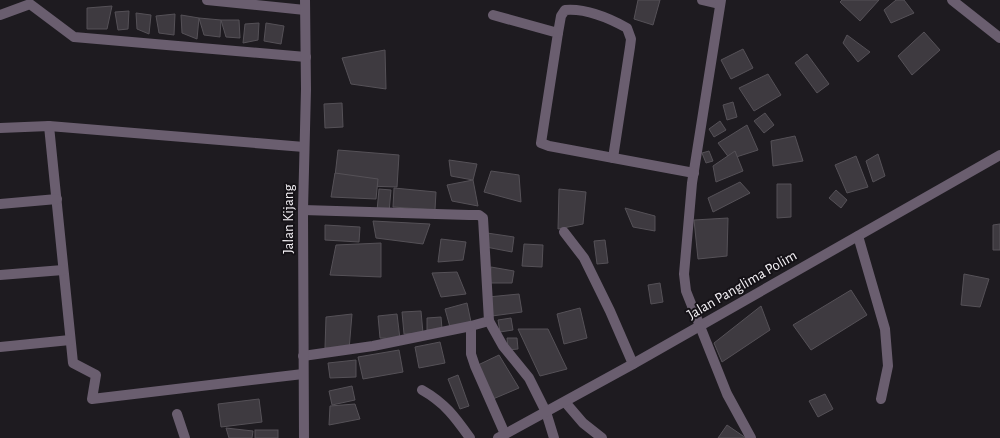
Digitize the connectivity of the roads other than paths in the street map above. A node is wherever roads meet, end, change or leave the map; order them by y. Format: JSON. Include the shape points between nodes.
{"nodes":[{"id":1,"x":207,"y":0,"type":"edge"},
{"id":2,"x":702,"y":0,"type":"edge"},
{"id":3,"x":952,"y":0,"type":"edge"},
{"id":4,"x":720,"y":2,"type":"edge"},
{"id":5,"x":305,"y":5,"type":"edge"},
{"id":6,"x":0,"y":15,"type":"edge"},
{"id":7,"x":492,"y":15,"type":"dead end"},
{"id":8,"x":558,"y":33,"type":"junction"},
{"id":9,"x":1000,"y":38,"type":"edge"},
{"id":10,"x":306,"y":57,"type":"junction"},
{"id":11,"x":49,"y":126,"type":"junction"},
{"id":12,"x":0,"y":128,"type":"edge"},
{"id":13,"x":304,"y":148,"type":"junction"},
{"id":14,"x":1000,"y":156,"type":"edge"},
{"id":15,"x":613,"y":158,"type":"junction"},
{"id":16,"x":694,"y":172,"type":"junction"},
{"id":17,"x":57,"y":199,"type":"junction"},
{"id":18,"x":0,"y":204,"type":"edge"},
{"id":19,"x":303,"y":210,"type":"junction"},
{"id":20,"x":564,"y":232,"type":"dead end"},
{"id":21,"x":858,"y":236,"type":"junction"},
{"id":22,"x":64,"y":270,"type":"junction"},
{"id":23,"x":0,"y":275,"type":"edge"},
{"id":24,"x":489,"y":321,"type":"junction"},
{"id":25,"x":471,"y":326,"type":"junction"},
{"id":26,"x":700,"y":326,"type":"junction"},
{"id":27,"x":70,"y":340,"type":"junction"},
{"id":28,"x":0,"y":347,"type":"edge"},
{"id":29,"x":303,"y":356,"type":"junction"},
{"id":30,"x":633,"y":364,"type":"junction"},
{"id":31,"x":303,"y":374,"type":"junction"},
{"id":32,"x":422,"y":390,"type":"dead end"},
{"id":33,"x":881,"y":399,"type":"dead end"},
{"id":34,"x":565,"y":402,"type":"junction"},
{"id":35,"x":546,"y":412,"type":"junction"},
{"id":36,"x":177,"y":414,"type":"dead end"},
{"id":37,"x":501,"y":436,"type":"edge"},
{"id":38,"x":185,"y":438,"type":"edge"},
{"id":39,"x":304,"y":438,"type":"edge"},
{"id":40,"x":470,"y":438,"type":"edge"},
{"id":41,"x":554,"y":438,"type":"edge"},
{"id":42,"x":602,"y":438,"type":"edge"},
{"id":43,"x":751,"y":438,"type":"edge"}],
"edges":[{"from":1,"to":5,"type":"street"},
{"from":2,"to":4,"type":"street"},
{"from":3,"to":9,"type":"street"},
{"from":4,"to":16,"type":"street"},
{"from":5,"to":10,"type":"street","name":"Jalan Kijang"},
{"from":6,"to":10,"type":"street","via":[[30,4],[74,36]]},
{"from":7,"to":8,"type":"street"},
{"from":8,"to":15,"type":"street","via":[[541,143]]},
{"from":8,"to":15,"type":"street","via":[[561,16],[565,10],[574,9],[612,19],[627,28],[631,39]]},
{"from":10,"to":13,"type":"street","name":"Jalan Kijang"},
{"from":11,"to":12,"type":"street"},
{"from":11,"to":13,"type":"street"},
{"from":11,"to":17,"type":"street"},
{"from":13,"to":19,"type":"street","name":"Jalan Kijang"},
{"from":14,"to":21,"type":"street","name":"Jalan Panglima Polim"},
{"from":15,"to":16,"type":"street"},
{"from":16,"to":26,"type":"street","via":[[684,274],[686,291]]},
{"from":17,"to":18,"type":"street"},
{"from":17,"to":22,"type":"street"},
{"from":19,"to":24,"type":"street","via":[[479,215],[484,222]]},
{"from":19,"to":29,"type":"street","name":"Jalan Kijang"},
{"from":20,"to":30,"type":"street","via":[[587,264]]},
{"from":21,"to":26,"type":"street","name":"Jalan Panglima Polim"},
{"from":21,"to":33,"type":"street","via":[[885,329],[888,366]]},
{"from":22,"to":23,"type":"street"},
{"from":22,"to":27,"type":"street"},
{"from":24,"to":25,"type":"street"},
{"from":24,"to":35,"type":"street","via":[[503,346],[529,378]]},
{"from":25,"to":29,"type":"street","via":[[388,343]]},
{"from":25,"to":37,"type":"street","via":[[471,354]]},
{"from":26,"to":30,"type":"street","name":"Jalan Panglima Polim"},
{"from":26,"to":43,"type":"street","via":[[727,394]]},
{"from":27,"to":28,"type":"street"},
{"from":27,"to":31,"type":"street","via":[[73,363],[96,375],[92,399]]},
{"from":29,"to":31,"type":"street","name":"Jalan Kijang"},
{"from":30,"to":34,"type":"street","name":"Jalan Panglima Polim"},
{"from":31,"to":39,"type":"street","name":"Jalan Kijang"},
{"from":32,"to":40,"type":"street","via":[[451,411]]},
{"from":34,"to":35,"type":"street","name":"Jalan Panglima Polim"},
{"from":34,"to":42,"type":"street","via":[[583,423]]},
{"from":35,"to":37,"type":"street","name":"Jalan Panglima Polim"},
{"from":35,"to":41,"type":"street"},
{"from":36,"to":38,"type":"street"}]}
